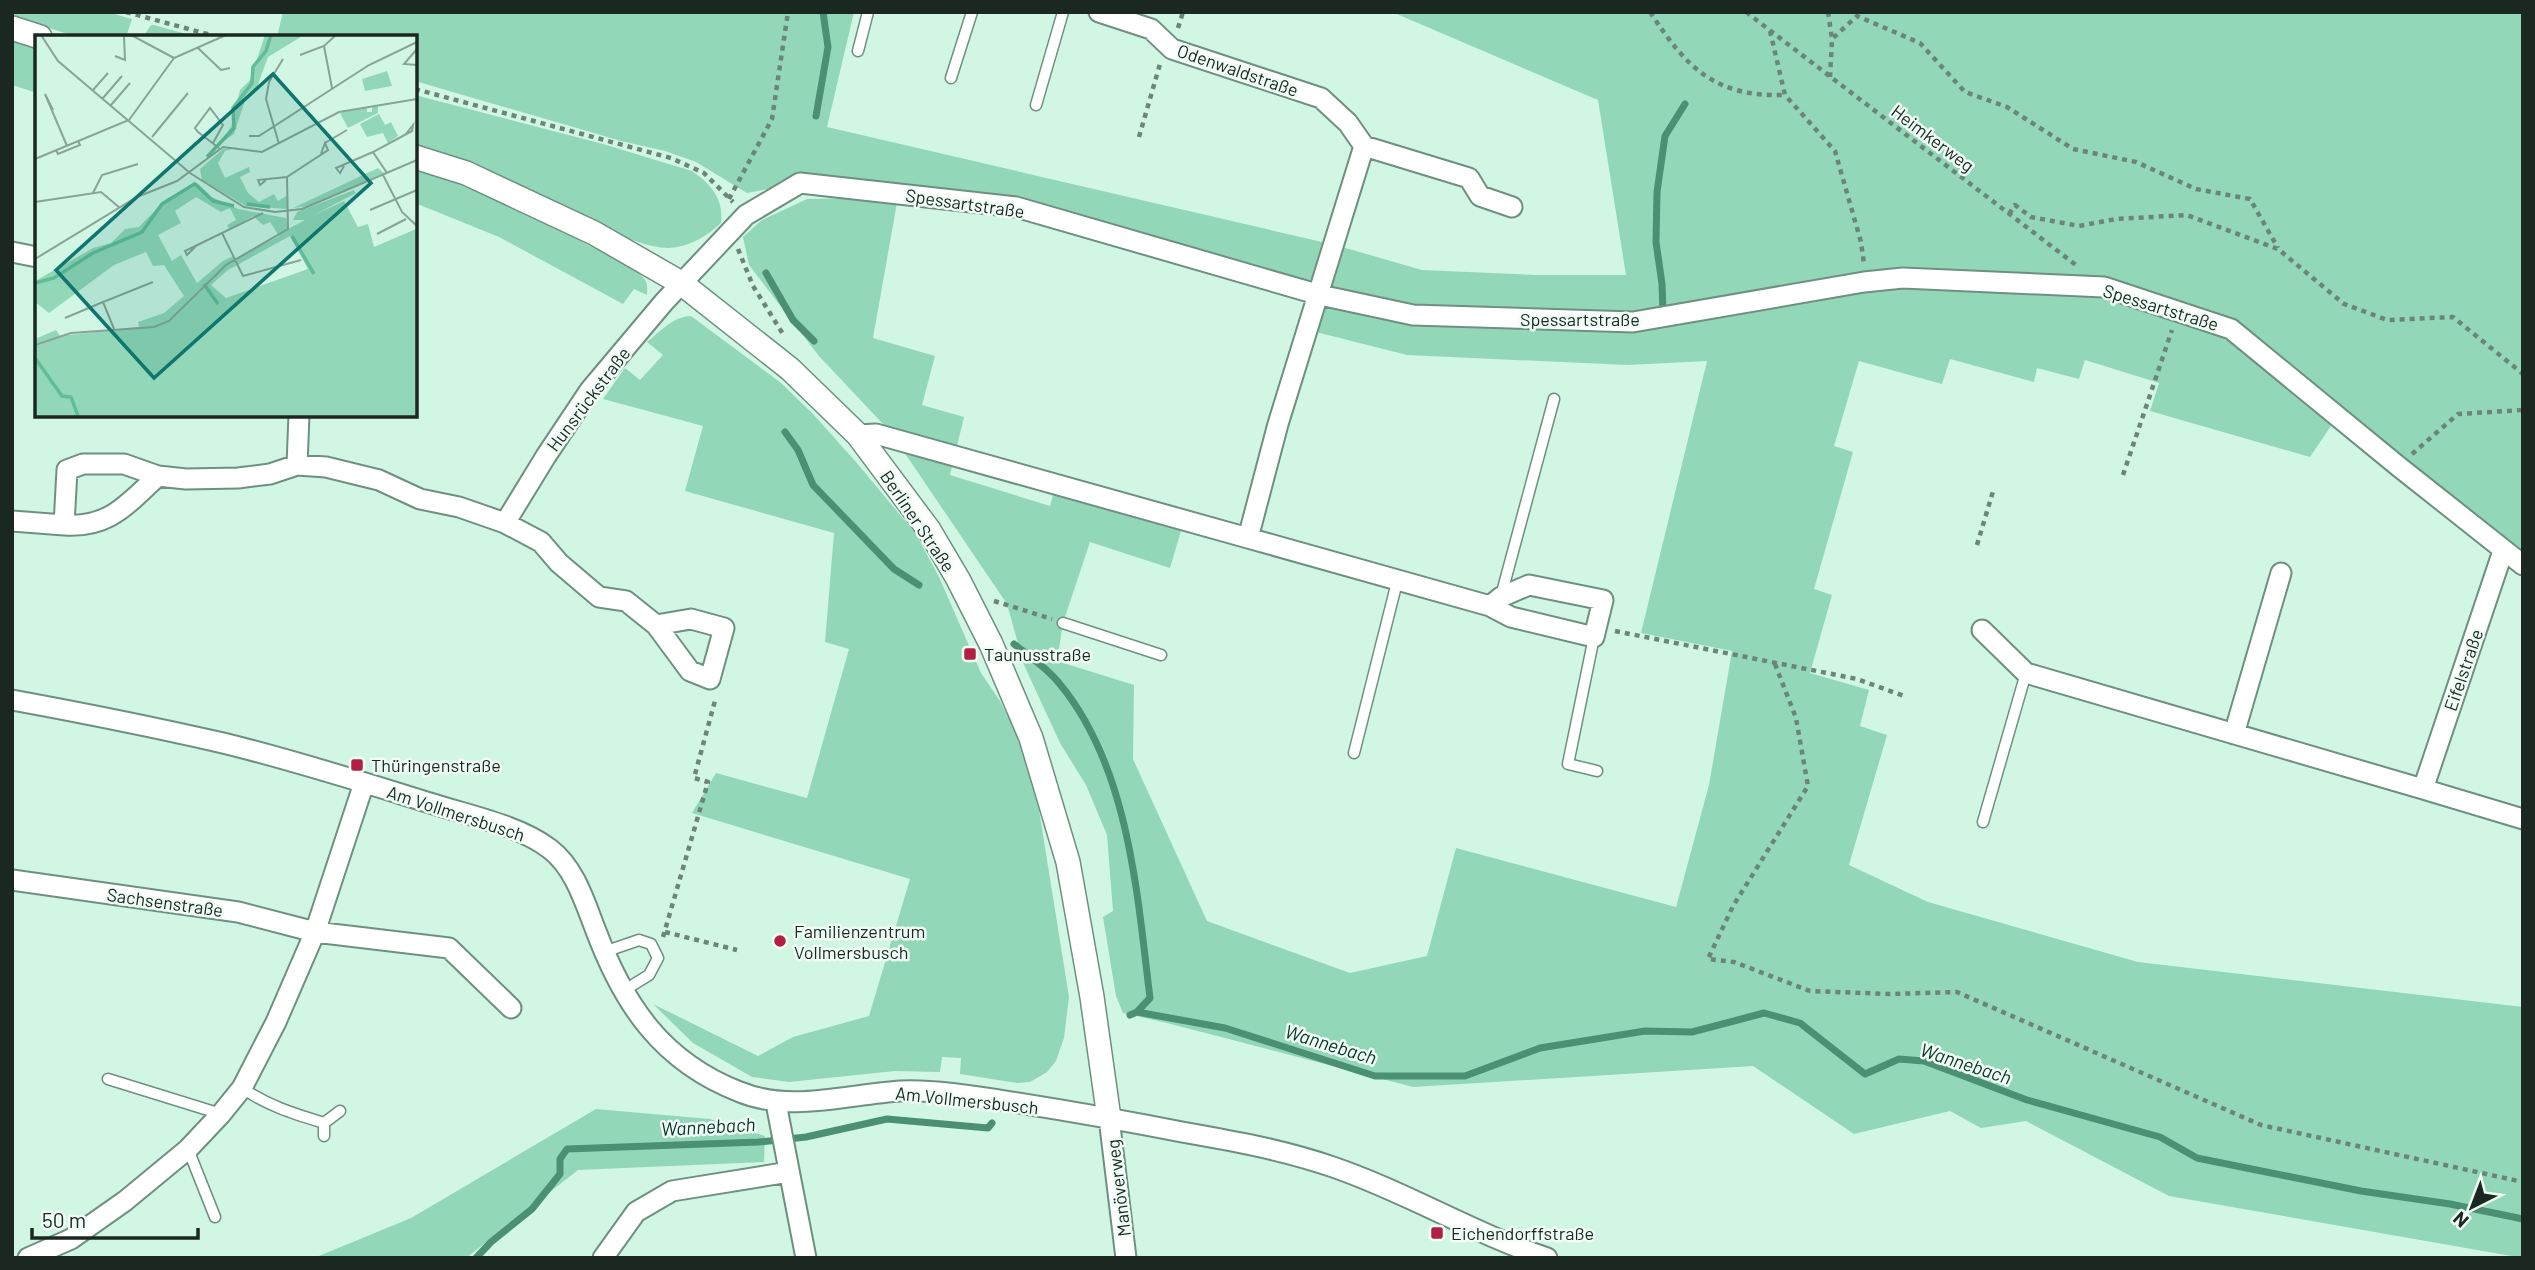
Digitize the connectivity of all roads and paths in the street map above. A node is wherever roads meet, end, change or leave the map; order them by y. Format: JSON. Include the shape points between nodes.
{"nodes":[{"id":1,"x":126,"y":12,"type":"edge"},
{"id":2,"x":788,"y":12,"type":"edge"},
{"id":3,"x":868,"y":12,"type":"edge"},
{"id":4,"x":972,"y":12,"type":"edge"},
{"id":5,"x":1063,"y":12,"type":"edge"},
{"id":6,"x":1099,"y":12,"type":"edge"},
{"id":7,"x":1650,"y":12,"type":"edge"},
{"id":8,"x":1745,"y":12,"type":"edge"},
{"id":9,"x":1828,"y":12,"type":"edge"},
{"id":10,"x":142,"y":14,"type":"edge"},
{"id":11,"x":1855,"y":14,"type":"edge"},
{"id":12,"x":12,"y":28,"type":"edge"},
{"id":13,"x":1770,"y":31,"type":"junction"},
{"id":14,"x":35,"y":35,"type":"edge"},
{"id":15,"x":211,"y":35,"type":"edge"},
{"id":16,"x":1832,"y":39,"type":"junction"},
{"id":17,"x":1166,"y":43,"type":"junction"},
{"id":18,"x":858,"y":51,"type":"dead end"},
{"id":19,"x":1830,"y":77,"type":"junction"},
{"id":20,"x":951,"y":78,"type":"dead end"},
{"id":21,"x":416,"y":89,"type":"edge"},
{"id":22,"x":1785,"y":95,"type":"junction"},
{"id":23,"x":1036,"y":105,"type":"dead end"},
{"id":24,"x":1139,"y":137,"type":"dead end"},
{"id":25,"x":1364,"y":146,"type":"junction"},
{"id":26,"x":416,"y":157,"type":"edge"},
{"id":27,"x":729,"y":199,"type":"junction"},
{"id":28,"x":1512,"y":206,"type":"dead end"},
{"id":29,"x":2009,"y":214,"type":"junction"},
{"id":30,"x":746,"y":215,"type":"junction"},
{"id":31,"x":2278,"y":249,"type":"junction"},
{"id":32,"x":12,"y":252,"type":"edge"},
{"id":33,"x":35,"y":257,"type":"edge"},
{"id":34,"x":1864,"y":282,"type":"junction"},
{"id":35,"x":681,"y":283,"type":"junction"},
{"id":36,"x":2104,"y":287,"type":"junction"},
{"id":37,"x":1320,"y":295,"type":"junction"},
{"id":38,"x":2179,"y":310,"type":"junction"},
{"id":39,"x":2523,"y":374,"type":"edge"},
{"id":40,"x":1554,"y":399,"type":"dead end"},
{"id":41,"x":2523,"y":410,"type":"edge"},
{"id":42,"x":299,"y":416,"type":"edge"},
{"id":43,"x":858,"y":435,"type":"junction"},
{"id":44,"x":297,"y":465,"type":"junction"},
{"id":45,"x":2398,"y":466,"type":"junction"},
{"id":46,"x":2123,"y":475,"type":"dead end"},
{"id":47,"x":158,"y":476,"type":"junction"},
{"id":48,"x":1994,"y":488,"type":"dead end"},
{"id":49,"x":12,"y":521,"type":"edge"},
{"id":50,"x":505,"y":523,"type":"junction"},
{"id":51,"x":64,"y":525,"type":"junction"},
{"id":52,"x":1248,"y":538,"type":"junction"},
{"id":53,"x":1978,"y":545,"type":"dead end"},
{"id":54,"x":2503,"y":551,"type":"junction"},
{"id":55,"x":2523,"y":565,"type":"edge"},
{"id":56,"x":2281,"y":573,"type":"dead end"},
{"id":57,"x":1397,"y":582,"type":"junction"},
{"id":58,"x":1496,"y":601,"type":"junction"},
{"id":59,"x":973,"y":610,"type":"junction"},
{"id":60,"x":1063,"y":623,"type":"joint"},
{"id":61,"x":656,"y":625,"type":"junction"},
{"id":62,"x":1982,"y":630,"type":"dead end"},
{"id":63,"x":1595,"y":632,"type":"junction"},
{"id":64,"x":1161,"y":654,"type":"dead end"},
{"id":65,"x":1775,"y":664,"type":"junction"},
{"id":66,"x":2026,"y":673,"type":"junction"},
{"id":67,"x":710,"y":679,"type":"junction"},
{"id":68,"x":1904,"y":696,"type":"dead end"},
{"id":69,"x":12,"y":701,"type":"edge"},
{"id":70,"x":2234,"y":734,"type":"junction"},
{"id":71,"x":1354,"y":753,"type":"dead end"},
{"id":72,"x":1597,"y":771,"type":"dead end"},
{"id":73,"x":364,"y":783,"type":"junction"},
{"id":74,"x":2423,"y":789,"type":"junction"},
{"id":75,"x":2523,"y":819,"type":"edge"},
{"id":76,"x":1983,"y":822,"type":"dead end"},
{"id":77,"x":12,"y":880,"type":"edge"},
{"id":78,"x":315,"y":932,"type":"junction"},
{"id":79,"x":664,"y":932,"type":"junction"},
{"id":80,"x":737,"y":950,"type":"dead end"},
{"id":81,"x":604,"y":952,"type":"junction"},
{"id":82,"x":657,"y":958,"type":"junction"},
{"id":83,"x":622,"y":992,"type":"junction"},
{"id":84,"x":511,"y":1009,"type":"dead end"},
{"id":85,"x":108,"y":1079,"type":"dead end"},
{"id":86,"x":242,"y":1088,"type":"junction"},
{"id":87,"x":776,"y":1102,"type":"junction"},
{"id":88,"x":340,"y":1111,"type":"dead end"},
{"id":89,"x":221,"y":1114,"type":"junction"},
{"id":90,"x":1109,"y":1118,"type":"junction"},
{"id":91,"x":324,"y":1123,"type":"junction"},
{"id":92,"x":324,"y":1136,"type":"dead end"},
{"id":93,"x":188,"y":1149,"type":"junction"},
{"id":94,"x":788,"y":1164,"type":"junction"},
{"id":95,"x":2523,"y":1182,"type":"edge"},
{"id":96,"x":215,"y":1217,"type":"dead end"},
{"id":97,"x":28,"y":1258,"type":"edge"},
{"id":98,"x":603,"y":1258,"type":"edge"},
{"id":99,"x":806,"y":1258,"type":"edge"},
{"id":100,"x":1126,"y":1258,"type":"edge"},
{"id":101,"x":1547,"y":1258,"type":"edge"}],
"edges":[{"from":1,"to":10,"type":"path"},
{"from":2,"to":27,"type":"path","via":[[772,119]]},
{"from":3,"to":18,"type":"lane"},
{"from":4,"to":20,"type":"lane"},
{"from":5,"to":23,"type":"lane"},
{"from":6,"to":17,"type":"street","name":"Odenwaldstraße","via":[[1152,29]]},
{"from":7,"to":22,"type":"path","via":[[1683,58],[1712,81],[1739,92]]},
{"from":8,"to":13,"type":"path","name":"Heimkerweg"},
{"from":9,"to":16,"type":"path"},
{"from":10,"to":15,"type":"path"},
{"from":11,"to":16,"type":"path"},
{"from":11,"to":31,"type":"path","via":[[1920,43],[1965,92],[2007,107],[2073,149],[2136,162],[2196,189],[2250,199]]},
{"from":12,"to":14,"type":"street"},
{"from":13,"to":19,"type":"path","name":"Heimkerweg"},
{"from":13,"to":22,"type":"path"},
{"from":16,"to":19,"type":"path"},
{"from":17,"to":24,"type":"path"},
{"from":17,"to":25,"type":"street","name":"Odenwaldstraße","via":[[1172,49],[1321,97]]},
{"from":19,"to":29,"type":"path","name":"Heimkerweg"},
{"from":21,"to":27,"type":"path","via":[[671,158],[704,173]]},
{"from":22,"to":34,"type":"path","via":[[1835,151],[1861,242]]},
{"from":25,"to":28,"type":"street","via":[[1469,178],[1480,196]]},
{"from":25,"to":37,"type":"street"},
{"from":26,"to":35,"type":"street","name":"Berliner Straße","via":[[466,173],[594,233]]},
{"from":27,"to":30,"type":"path"},
{"from":29,"to":31,"type":"path","via":[[2015,205],[2031,217],[2079,226],[2187,215]]},
{"from":29,"to":36,"type":"path","name":"Heimkerweg"},
{"from":30,"to":35,"type":"street","name":"Spessartstraße"},
{"from":30,"to":37,"type":"street","name":"Spessartstraße","via":[[800,183],[1016,207]]},
{"from":31,"to":39,"type":"path","via":[[2344,304],[2387,320],[2453,317]]},
{"from":32,"to":33,"type":"street"},
{"from":34,"to":36,"type":"street","name":"Spessartstraße","via":[[1903,278]]},
{"from":34,"to":37,"type":"street","name":"Spessartstraße","via":[[1633,322],[1413,316]]},
{"from":35,"to":43,"type":"street","name":"Berliner Straße","via":[[790,369]]},
{"from":35,"to":50,"type":"street","name":"Hunsrückstraße","via":[[590,390]]},
{"from":36,"to":38,"type":"street","name":"Spessartstraße"},
{"from":37,"to":52,"type":"street","via":[[1278,424]]},
{"from":38,"to":45,"type":"street","name":"Spessartstraße","via":[[2231,328]]},
{"from":38,"to":46,"type":"path"},
{"from":40,"to":58,"type":"lane"},
{"from":41,"to":45,"type":"path","via":[[2458,414]]},
{"from":42,"to":44,"type":"street"},
{"from":43,"to":52,"type":"street","via":[[876,434]]},
{"from":43,"to":59,"type":"street","name":"Berliner Straße","via":[[929,530]]},
{"from":44,"to":47,"type":"street","via":[[238,478]]},
{"from":44,"to":50,"type":"street","via":[[379,480],[420,499]]},
{"from":45,"to":54,"type":"street","name":"Spessartstraße"},
{"from":47,"to":51,"type":"street","via":[[101,522]]},
{"from":47,"to":51,"type":"street","via":[[124,464],[83,464],[67,471]]},
{"from":48,"to":53,"type":"path"},
{"from":49,"to":51,"type":"street"},
{"from":50,"to":61,"type":"street","via":[[541,542],[599,597],[626,601]]},
{"from":52,"to":57,"type":"street"},
{"from":54,"to":55,"type":"street","name":"Spessartstraße"},
{"from":54,"to":74,"type":"street","name":"Eifelstraße"},
{"from":56,"to":70,"type":"street"},
{"from":57,"to":58,"type":"street"},
{"from":57,"to":71,"type":"lane"},
{"from":58,"to":63,"type":"street","via":[[1511,617]]},
{"from":58,"to":63,"type":"street","via":[[1529,584],[1602,600]]},
{"from":59,"to":60,"type":"path","via":[[994,601]]},
{"from":59,"to":90,"type":"street","name":"Berliner Straße","via":[[1031,738],[1068,862]]},
{"from":60,"to":64,"type":"lane"},
{"from":61,"to":67,"type":"street","via":[[690,671]]},
{"from":61,"to":67,"type":"street","via":[[691,619],[724,628]]},
{"from":62,"to":66,"type":"street"},
{"from":63,"to":65,"type":"path"},
{"from":63,"to":72,"type":"lane","via":[[1568,764]]},
{"from":65,"to":68,"type":"path","via":[[1857,679]]},
{"from":65,"to":95,"type":"path","via":[[1796,718],[1808,786],[1733,906],[1709,959],[1734,962],[1810,991],[1957,992],[2261,1125]]},
{"from":66,"to":70,"type":"street"},
{"from":66,"to":76,"type":"lane"},
{"from":67,"to":79,"type":"path","via":[[716,695],[694,778],[708,782]]},
{"from":69,"to":73,"type":"street","name":"Am Vollmersbusch","via":[[224,744]]},
{"from":70,"to":74,"type":"street"},
{"from":73,"to":78,"type":"street"},
{"from":73,"to":81,"type":"street","name":"Am Vollmersbusch","via":[[521,833],[552,849],[570,870]]},
{"from":74,"to":75,"type":"street"},
{"from":77,"to":78,"type":"street","name":"Sachsenstraße","via":[[238,912]]},
{"from":78,"to":84,"type":"street","via":[[449,948]]},
{"from":78,"to":86,"type":"street"},
{"from":79,"to":80,"type":"path"},
{"from":79,"to":82,"type":"path"},
{"from":81,"to":82,"type":"lane","via":[[639,940],[650,944]]},
{"from":81,"to":83,"type":"street","name":"Am Vollmersbusch"},
{"from":82,"to":83,"type":"lane","via":[[649,975]]},
{"from":83,"to":87,"type":"street","name":"Am Vollmersbusch","via":[[652,1032],[685,1061],[743,1094]]},
{"from":85,"to":89,"type":"lane"},
{"from":86,"to":89,"type":"street"},
{"from":86,"to":91,"type":"lane","via":[[285,1112]]},
{"from":87,"to":90,"type":"street","name":"Am Vollmersbusch","via":[[907,1090]]},
{"from":87,"to":94,"type":"street"},
{"from":88,"to":91,"type":"lane"},
{"from":89,"to":93,"type":"street"},
{"from":90,"to":100,"type":"street","name":"Manöverweg"},
{"from":90,"to":101,"type":"street","via":[[1323,1164]]},
{"from":91,"to":92,"type":"lane"},
{"from":93,"to":96,"type":"lane"},
{"from":93,"to":97,"type":"street","via":[[71,1239]]},
{"from":94,"to":98,"type":"street","via":[[672,1191],[636,1212]]},
{"from":94,"to":99,"type":"street"}]}
